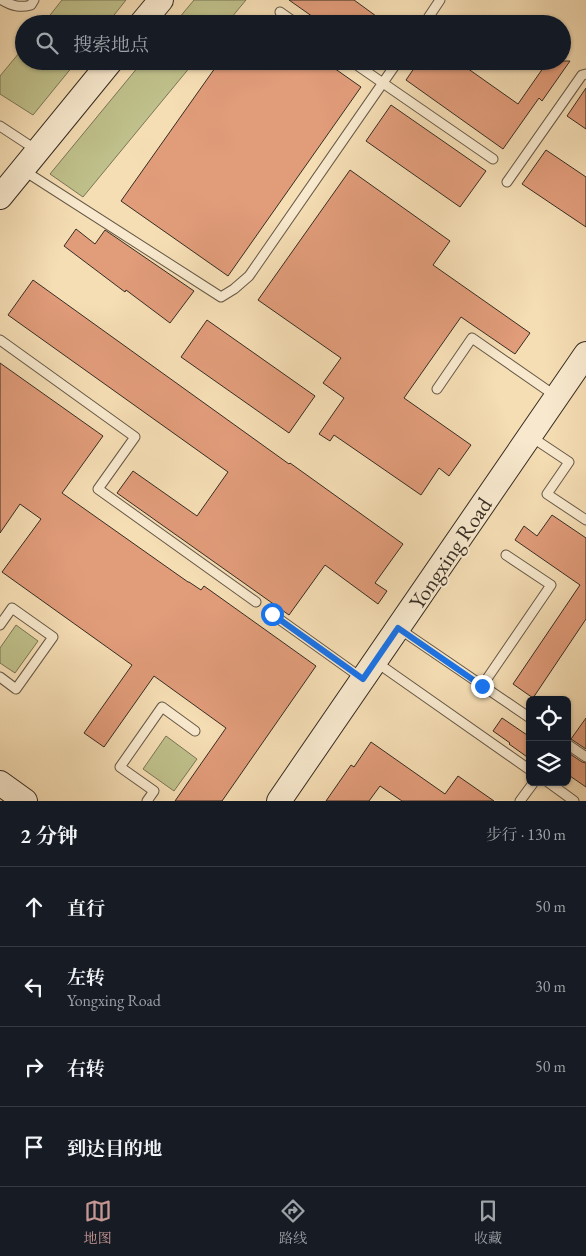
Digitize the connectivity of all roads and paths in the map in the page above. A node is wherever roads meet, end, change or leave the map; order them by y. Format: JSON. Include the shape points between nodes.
{"nodes":[{"id":1,"x":2,"y":0,"type":"edge"},
{"id":2,"x":34,"y":0,"type":"edge"},
{"id":3,"x":161,"y":0,"type":"edge"},
{"id":4,"x":440,"y":0,"type":"edge"},
{"id":5,"x":280,"y":12,"type":"dead end"},
{"id":6,"x":148,"y":15,"type":"edge"},
{"id":7,"x":284,"y":15,"type":"edge"},
{"id":8,"x":430,"y":15,"type":"edge"},
{"id":9,"x":104,"y":70,"type":"edge"},
{"id":10,"x":364,"y":70,"type":"edge"},
{"id":11,"x":392,"y":70,"type":"edge"},
{"id":12,"x":586,"y":74,"type":"edge"},
{"id":13,"x":383,"y":83,"type":"junction"},
{"id":14,"x":0,"y":126,"type":"edge"},
{"id":15,"x":38,"y":151,"type":"junction"},
{"id":16,"x":493,"y":159,"type":"dead end"},
{"id":17,"x":23,"y":169,"type":"junction"},
{"id":18,"x":507,"y":182,"type":"dead end"},
{"id":19,"x":0,"y":197,"type":"edge"},
{"id":20,"x":0,"y":340,"type":"edge"},
{"id":21,"x":586,"y":354,"type":"edge"},
{"id":22,"x":437,"y":389,"type":"dead end"},
{"id":23,"x":557,"y":397,"type":"junction"},
{"id":24,"x":530,"y":436,"type":"junction"},
{"id":25,"x":586,"y":520,"type":"edge"},
{"id":26,"x":506,"y":554,"type":"dead end"},
{"id":27,"x":256,"y":602,"type":"dead end"},
{"id":28,"x":272,"y":614,"type":"dead end"},
{"id":29,"x":0,"y":625,"type":"edge"},
{"id":30,"x":398,"y":628,"type":"junction"},
{"id":31,"x":369,"y":670,"type":"junction"},
{"id":32,"x":0,"y":677,"type":"edge"},
{"id":33,"x":482,"y":686,"type":"junction"},
{"id":34,"x":526,"y":715,"type":"edge"},
{"id":35,"x":195,"y":731,"type":"dead end"},
{"id":36,"x":571,"y":747,"type":"edge"},
{"id":37,"x":586,"y":757,"type":"edge"},
{"id":38,"x":526,"y":768,"type":"edge"},
{"id":39,"x":0,"y":783,"type":"edge"},
{"id":40,"x":531,"y":786,"type":"edge"},
{"id":41,"x":553,"y":786,"type":"edge"},
{"id":42,"x":25,"y":801,"type":"edge"},
{"id":43,"x":147,"y":801,"type":"edge"},
{"id":44,"x":280,"y":801,"type":"edge"},
{"id":45,"x":520,"y":801,"type":"edge"},
{"id":46,"x":574,"y":801,"type":"edge"}],
"edges":[{"from":1,"to":2,"type":"lane","via":[[22,8],[31,6]]},
{"from":3,"to":6,"type":"street"},
{"from":4,"to":8,"type":"lane"},
{"from":5,"to":7,"type":"lane"},
{"from":9,"to":15,"type":"street"},
{"from":10,"to":13,"type":"lane"},
{"from":11,"to":13,"type":"lane"},
{"from":12,"to":18,"type":"lane","via":[[582,75]]},
{"from":13,"to":16,"type":"lane"},
{"from":13,"to":17,"type":"lane","via":[[249,276],[221,296]]},
{"from":14,"to":15,"type":"lane"},
{"from":15,"to":17,"type":"street"},
{"from":17,"to":19,"type":"street"},
{"from":20,"to":27,"type":"lane","via":[[135,437],[98,489]]},
{"from":21,"to":23,"type":"street","name":"Yongxing Road"},
{"from":22,"to":23,"type":"lane","via":[[472,338]]},
{"from":23,"to":24,"type":"street","name":"Yongxing Road"},
{"from":24,"to":25,"type":"lane","via":[[569,462],[547,494]]},
{"from":24,"to":30,"type":"street","name":"Yongxing Road"},
{"from":26,"to":33,"type":"lane","via":[[551,585]]},
{"from":28,"to":31,"type":"lane"},
{"from":29,"to":32,"type":"lane","via":[[12,608],[53,637],[16,689]]},
{"from":30,"to":31,"type":"street","name":"Yongxing Road"},
{"from":30,"to":33,"type":"lane"},
{"from":31,"to":38,"type":"lane"},
{"from":31,"to":44,"type":"street","name":"Yongxing Road"},
{"from":33,"to":34,"type":"lane"},
{"from":35,"to":43,"type":"lane","via":[[162,707],[120,767],[154,791]]},
{"from":36,"to":37,"type":"lane"},
{"from":39,"to":42,"type":"street"},
{"from":40,"to":45,"type":"lane"},
{"from":41,"to":46,"type":"lane"}]}
